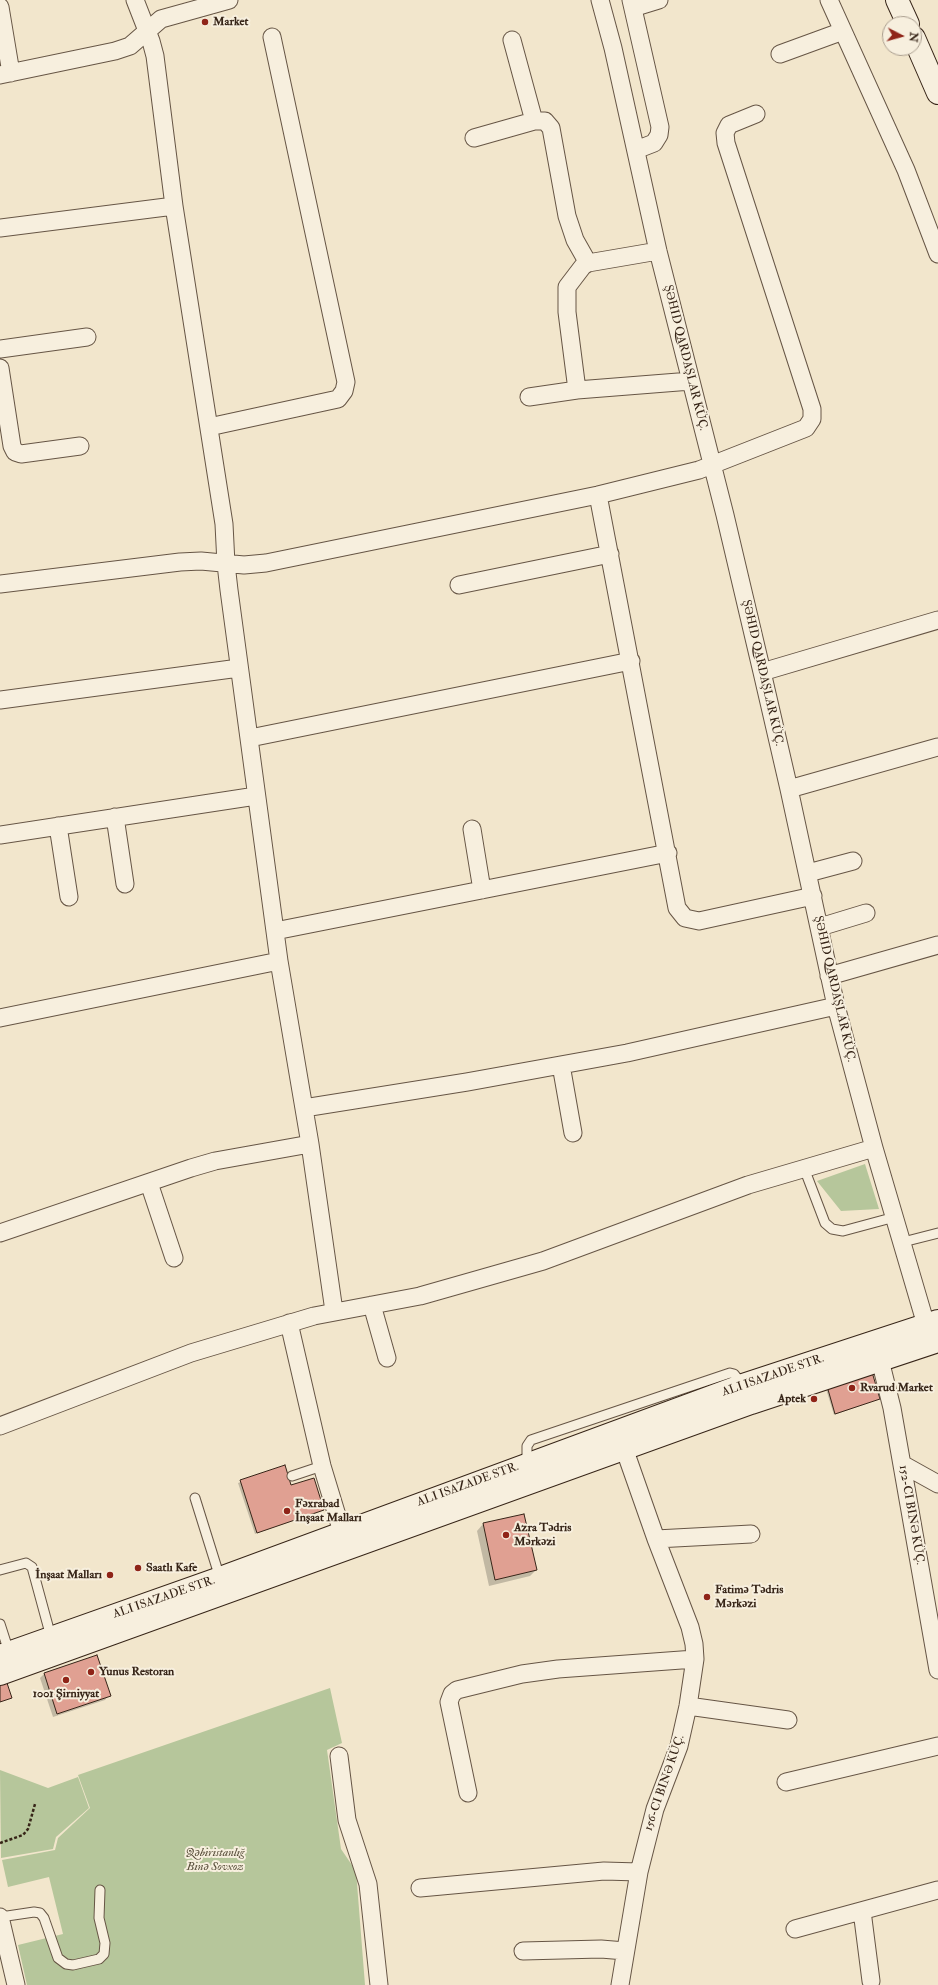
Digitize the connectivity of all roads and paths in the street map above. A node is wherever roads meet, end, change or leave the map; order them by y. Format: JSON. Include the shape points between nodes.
{"nodes":[{"id":1,"x":135,"y":0,"type":"edge"},
{"id":2,"x":229,"y":0,"type":"edge"},
{"id":3,"x":600,"y":0,"type":"edge"},
{"id":4,"x":659,"y":0,"type":"edge"},
{"id":5,"x":829,"y":0,"type":"edge"},
{"id":6,"x":897,"y":0,"type":"edge"},
{"id":7,"x":632,"y":4,"type":"edge"},
{"id":8,"x":0,"y":8,"type":"edge"},
{"id":9,"x":904,"y":16,"type":"edge"},
{"id":10,"x":147,"y":30,"type":"junction"},
{"id":11,"x":843,"y":31,"type":"junction"},
{"id":12,"x":272,"y":36,"type":"dead end"},
{"id":13,"x":512,"y":40,"type":"dead end"},
{"id":14,"x":780,"y":54,"type":"dead end"},
{"id":15,"x":922,"y":56,"type":"edge"},
{"id":16,"x":5,"y":74,"type":"edge"},
{"id":17,"x":938,"y":93,"type":"edge"},
{"id":18,"x":756,"y":114,"type":"dead end"},
{"id":19,"x":534,"y":121,"type":"junction"},
{"id":20,"x":474,"y":138,"type":"dead end"},
{"id":21,"x":636,"y":150,"type":"junction"},
{"id":22,"x":174,"y":206,"type":"junction"},
{"id":23,"x":0,"y":228,"type":"edge"},
{"id":24,"x":658,"y":251,"type":"junction"},
{"id":25,"x":938,"y":254,"type":"edge"},
{"id":26,"x":588,"y":263,"type":"junction"},
{"id":27,"x":87,"y":337,"type":"dead end"},
{"id":28,"x":0,"y":349,"type":"edge"},
{"id":29,"x":0,"y":368,"type":"edge"},
{"id":30,"x":692,"y":381,"type":"junction"},
{"id":31,"x":577,"y":390,"type":"junction"},
{"id":32,"x":2,"y":396,"type":"edge"},
{"id":33,"x":529,"y":397,"type":"dead end"},
{"id":34,"x":209,"y":427,"type":"junction"},
{"id":35,"x":80,"y":446,"type":"dead end"},
{"id":36,"x":712,"y":465,"type":"junction"},
{"id":37,"x":598,"y":495,"type":"junction"},
{"id":38,"x":610,"y":554,"type":"junction"},
{"id":39,"x":226,"y":564,"type":"junction"},
{"id":40,"x":0,"y":584,"type":"edge"},
{"id":41,"x":459,"y":585,"type":"dead end"},
{"id":42,"x":938,"y":620,"type":"edge"},
{"id":43,"x":631,"y":661,"type":"junction"},
{"id":44,"x":239,"y":668,"type":"junction"},
{"id":45,"x":762,"y":672,"type":"junction"},
{"id":46,"x":0,"y":700,"type":"edge"},
{"id":47,"x":250,"y":738,"type":"junction"},
{"id":48,"x":938,"y":747,"type":"edge"},
{"id":49,"x":790,"y":789,"type":"junction"},
{"id":50,"x":256,"y":796,"type":"junction"},
{"id":51,"x":115,"y":818,"type":"junction"},
{"id":52,"x":58,"y":826,"type":"junction"},
{"id":53,"x":472,"y":829,"type":"dead end"},
{"id":54,"x":0,"y":835,"type":"edge"},
{"id":55,"x":668,"y":854,"type":"junction"},
{"id":56,"x":853,"y":861,"type":"dead end"},
{"id":57,"x":808,"y":873,"type":"junction"},
{"id":58,"x":125,"y":884,"type":"dead end"},
{"id":59,"x":482,"y":890,"type":"junction"},
{"id":60,"x":813,"y":896,"type":"junction"},
{"id":61,"x":69,"y":897,"type":"dead end"},
{"id":62,"x":866,"y":913,"type":"dead end"},
{"id":63,"x":820,"y":927,"type":"junction"},
{"id":64,"x":275,"y":931,"type":"junction"},
{"id":65,"x":938,"y":945,"type":"edge"},
{"id":66,"x":279,"y":961,"type":"junction"},
{"id":67,"x":829,"y":976,"type":"junction"},
{"id":68,"x":836,"y":1006,"type":"junction"},
{"id":69,"x":0,"y":1018,"type":"edge"},
{"id":70,"x":561,"y":1066,"type":"junction"},
{"id":71,"x":304,"y":1108,"type":"junction"},
{"id":72,"x":573,"y":1133,"type":"dead end"},
{"id":73,"x":310,"y":1144,"type":"junction"},
{"id":74,"x":874,"y":1148,"type":"junction"},
{"id":75,"x":804,"y":1168,"type":"junction"},
{"id":76,"x":149,"y":1182,"type":"junction"},
{"id":77,"x":895,"y":1217,"type":"junction"},
{"id":78,"x":0,"y":1233,"type":"edge"},
{"id":79,"x":938,"y":1233,"type":"edge"},
{"id":80,"x":903,"y":1242,"type":"junction"},
{"id":81,"x":174,"y":1258,"type":"dead end"},
{"id":82,"x":372,"y":1305,"type":"junction"},
{"id":83,"x":334,"y":1311,"type":"junction"},
{"id":84,"x":289,"y":1323,"type":"junction"},
{"id":85,"x":933,"y":1333,"type":"edge"},
{"id":86,"x":387,"y":1358,"type":"dead end"},
{"id":87,"x":880,"y":1360,"type":"junction"},
{"id":88,"x":0,"y":1426,"type":"edge"},
{"id":89,"x":624,"y":1448,"type":"junction"},
{"id":90,"x":902,"y":1464,"type":"junction"},
{"id":91,"x":322,"y":1466,"type":"junction"},
{"id":92,"x":292,"y":1476,"type":"dead end"},
{"id":93,"x":938,"y":1484,"type":"edge"},
{"id":94,"x":195,"y":1498,"type":"dead end"},
{"id":95,"x":751,"y":1534,"type":"dead end"},
{"id":96,"x":656,"y":1539,"type":"junction"},
{"id":97,"x":344,"y":1540,"type":"junction"},
{"id":98,"x":0,"y":1570,"type":"edge"},
{"id":99,"x":220,"y":1578,"type":"junction"},
{"id":100,"x":0,"y":1624,"type":"edge"},
{"id":101,"x":51,"y":1638,"type":"junction"},
{"id":102,"x":5,"y":1654,"type":"edge"},
{"id":103,"x":695,"y":1659,"type":"junction"},
{"id":104,"x":938,"y":1670,"type":"edge"},
{"id":105,"x":0,"y":1674,"type":"edge"},
{"id":106,"x":688,"y":1706,"type":"junction"},
{"id":107,"x":788,"y":1720,"type":"dead end"},
{"id":108,"x":938,"y":1746,"type":"edge"},
{"id":109,"x":339,"y":1756,"type":"dead end"},
{"id":110,"x":786,"y":1782,"type":"dead end"},
{"id":111,"x":468,"y":1793,"type":"dead end"},
{"id":112,"x":35,"y":1804,"type":"dead end"},
{"id":113,"x":0,"y":1843,"type":"edge"},
{"id":114,"x":639,"y":1872,"type":"junction"},
{"id":115,"x":420,"y":1888,"type":"dead end"},
{"id":116,"x":100,"y":1890,"type":"dead end"},
{"id":117,"x":938,"y":1890,"type":"edge"},
{"id":118,"x":862,"y":1911,"type":"junction"},
{"id":119,"x":0,"y":1917,"type":"edge"},
{"id":120,"x":795,"y":1929,"type":"dead end"},
{"id":121,"x":523,"y":1951,"type":"dead end"},
{"id":122,"x":625,"y":1952,"type":"junction"},
{"id":123,"x":871,"y":1981,"type":"dead end"},
{"id":124,"x":16,"y":1985,"type":"edge"},
{"id":125,"x":379,"y":1985,"type":"edge"},
{"id":126,"x":620,"y":1985,"type":"edge"}],
"edges":[{"from":1,"to":10,"type":"street"},
{"from":2,"to":10,"type":"street","via":[[161,19]]},
{"from":3,"to":21,"type":"street","name":"ŞƏHID QARDAŞLAR KÜÇ."},
{"from":4,"to":7,"type":"street"},
{"from":5,"to":11,"type":"street"},
{"from":6,"to":9,"type":"main road"},
{"from":7,"to":21,"type":"street","via":[[660,127],[654,143]]},
{"from":8,"to":16,"type":"street"},
{"from":10,"to":16,"type":"street","via":[[130,46],[115,51]]},
{"from":10,"to":22,"type":"street","via":[[155,56]]},
{"from":11,"to":14,"type":"street"},
{"from":11,"to":25,"type":"street","via":[[906,170]]},
{"from":12,"to":34,"type":"street","via":[[346,382],[344,392],[338,399]]},
{"from":13,"to":19,"type":"street"},
{"from":15,"to":17,"type":"main road"},
{"from":18,"to":36,"type":"street","via":[[729,125],[725,133],[726,143],[812,409],[812,419],[806,428]]},
{"from":19,"to":20,"type":"street"},
{"from":19,"to":26,"type":"street","via":[[545,121],[551,128],[567,216],[574,240]]},
{"from":21,"to":24,"type":"street","name":"ŞƏHID QARDAŞLAR KÜÇ."},
{"from":22,"to":23,"type":"street"},
{"from":22,"to":34,"type":"street"},
{"from":24,"to":26,"type":"street"},
{"from":24,"to":30,"type":"street","name":"ŞƏHID QARDAŞLAR KÜÇ."},
{"from":26,"to":31,"type":"street","via":[[567,287],[567,312]]},
{"from":27,"to":28,"type":"street"},
{"from":29,"to":32,"type":"street"},
{"from":30,"to":31,"type":"street"},
{"from":30,"to":36,"type":"street","name":"ŞƏHID QARDAŞLAR KÜÇ."},
{"from":31,"to":33,"type":"street"},
{"from":32,"to":35,"type":"street","via":[[15,452],[22,454]]},
{"from":34,"to":39,"type":"street","via":[[224,524]]},
{"from":36,"to":37,"type":"street"},
{"from":36,"to":45,"type":"street","name":"ŞƏHID QARDAŞLAR KÜÇ."},
{"from":37,"to":38,"type":"street"},
{"from":37,"to":39,"type":"street","via":[[266,563]]},
{"from":38,"to":41,"type":"street"},
{"from":38,"to":43,"type":"street"},
{"from":39,"to":40,"type":"street","via":[[180,562]]},
{"from":39,"to":44,"type":"street"},
{"from":42,"to":45,"type":"street"},
{"from":43,"to":47,"type":"street"},
{"from":43,"to":55,"type":"street"},
{"from":44,"to":46,"type":"street"},
{"from":44,"to":47,"type":"street"},
{"from":45,"to":49,"type":"street","name":"ŞƏHID QARDAŞLAR KÜÇ."},
{"from":47,"to":50,"type":"street"},
{"from":48,"to":49,"type":"street"},
{"from":49,"to":57,"type":"street","name":"ŞƏHID QARDAŞLAR KÜÇ."},
{"from":50,"to":51,"type":"street"},
{"from":50,"to":64,"type":"street"},
{"from":51,"to":52,"type":"street"},
{"from":51,"to":58,"type":"street"},
{"from":52,"to":54,"type":"street"},
{"from":52,"to":61,"type":"street"},
{"from":53,"to":59,"type":"street"},
{"from":55,"to":59,"type":"street"},
{"from":55,"to":60,"type":"street","via":[[677,908],[681,914],[692,920],[699,921]]},
{"from":56,"to":57,"type":"street"},
{"from":57,"to":60,"type":"street","name":"ŞƏHID QARDAŞLAR KÜÇ."},
{"from":59,"to":64,"type":"street"},
{"from":60,"to":63,"type":"street","name":"ŞƏHID QARDAŞLAR KÜÇ."},
{"from":62,"to":63,"type":"street"},
{"from":63,"to":67,"type":"street","name":"ŞƏHID QARDAŞLAR KÜÇ."},
{"from":64,"to":66,"type":"street"},
{"from":65,"to":67,"type":"street"},
{"from":66,"to":69,"type":"street"},
{"from":66,"to":71,"type":"street"},
{"from":67,"to":68,"type":"street","name":"ŞƏHID QARDAŞLAR KÜÇ."},
{"from":68,"to":70,"type":"street"},
{"from":68,"to":74,"type":"street","name":"ŞƏHID QARDAŞLAR KÜÇ."},
{"from":70,"to":71,"type":"street"},
{"from":70,"to":72,"type":"street"},
{"from":71,"to":73,"type":"street"},
{"from":73,"to":76,"type":"street","via":[[215,1161]]},
{"from":73,"to":83,"type":"street"},
{"from":74,"to":75,"type":"street"},
{"from":74,"to":77,"type":"street","name":"ŞƏHID QARDAŞLAR KÜÇ."},
{"from":75,"to":77,"type":"lane","via":[[825,1223],[832,1229],[843,1231]]},
{"from":75,"to":82,"type":"street","via":[[733,1190],[544,1261],[420,1296]]},
{"from":76,"to":78,"type":"street"},
{"from":76,"to":81,"type":"street"},
{"from":77,"to":80,"type":"street","name":"ŞƏHID QARDAŞLAR KÜÇ."},
{"from":79,"to":80,"type":"lane"},
{"from":80,"to":85,"type":"street","name":"ŞƏHID QARDAŞLAR KÜÇ."},
{"from":82,"to":83,"type":"street"},
{"from":82,"to":86,"type":"street"},
{"from":83,"to":84,"type":"street"},
{"from":84,"to":88,"type":"street","via":[[191,1353]]},
{"from":84,"to":91,"type":"street"},
{"from":85,"to":87,"type":"main road","name":"ALI ISAZADE STR."},
{"from":85,"to":97,"type":"main road","name":"ALI ISAZADE STR.","via":[[743,1385],[527,1464]]},
{"from":87,"to":89,"type":"main road","name":"ALI ISAZADE STR."},
{"from":87,"to":90,"type":"street","name":"152-CI BINƏ KÜÇ.","via":[[891,1402]]},
{"from":89,"to":96,"type":"street"},
{"from":89,"to":97,"type":"main road","name":"ALI ISAZADE STR."},
{"from":90,"to":93,"type":"street"},
{"from":90,"to":104,"type":"street","name":"152-CI BINƏ KÜÇ."},
{"from":91,"to":92,"type":"lane"},
{"from":91,"to":97,"type":"street"},
{"from":94,"to":99,"type":"lane"},
{"from":95,"to":96,"type":"street"},
{"from":96,"to":103,"type":"street","via":[[690,1627]]},
{"from":97,"to":99,"type":"main road","name":"ALI ISAZADE STR."},
{"from":97,"to":105,"type":"main road","name":"ALI ISAZADE STR."},
{"from":98,"to":101,"type":"lane","via":[[26,1563],[32,1567]]},
{"from":99,"to":101,"type":"main road","name":"ALI ISAZADE STR."},
{"from":100,"to":102,"type":"lane"},
{"from":101,"to":102,"type":"main road","name":"ALI ISAZADE STR."},
{"from":103,"to":106,"type":"street"},
{"from":103,"to":111,"type":"street","via":[[558,1669],[522,1674],[457,1690],[449,1702]]},
{"from":106,"to":107,"type":"street"},
{"from":106,"to":114,"type":"street","via":[[679,1746],[655,1809]]},
{"from":108,"to":110,"type":"street"},
{"from":109,"to":125,"type":"street","via":[[347,1820],[368,1884]]},
{"from":112,"to":113,"type":"path","via":[[28,1829],[23,1835]]},
{"from":114,"to":115,"type":"street","via":[[604,1871]]},
{"from":114,"to":122,"type":"street"},
{"from":116,"to":119,"type":"lane","via":[[99,1918],[105,1943],[104,1954],[99,1959],[73,1965],[66,1964],[58,1958],[40,1913]]},
{"from":117,"to":118,"type":"street"},
{"from":118,"to":120,"type":"street"},
{"from":118,"to":123,"type":"street"},
{"from":119,"to":124,"type":"street"},
{"from":121,"to":122,"type":"street","via":[[602,1949]]},
{"from":122,"to":126,"type":"street"}]}
